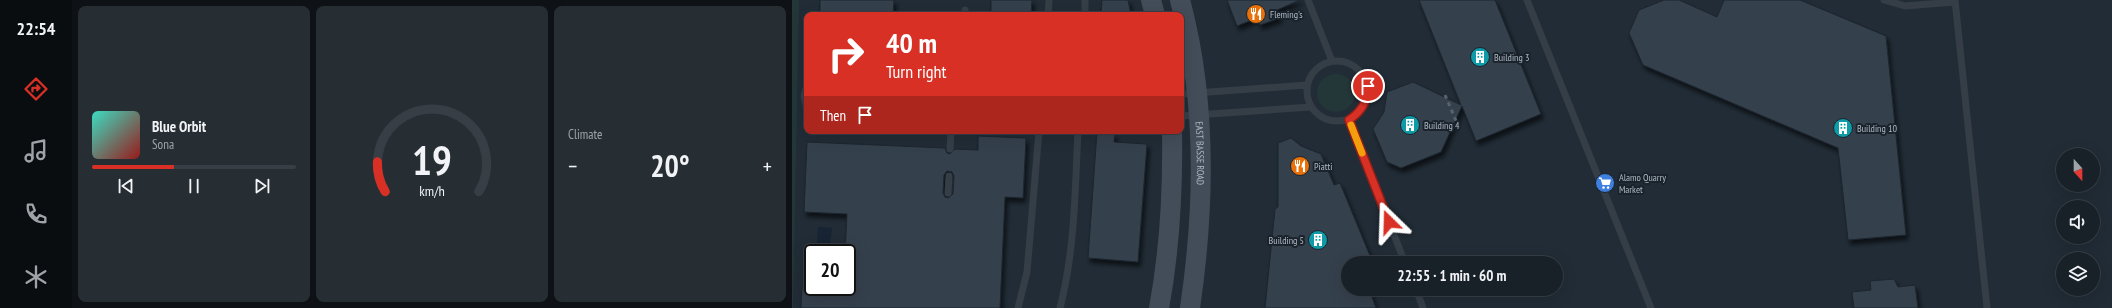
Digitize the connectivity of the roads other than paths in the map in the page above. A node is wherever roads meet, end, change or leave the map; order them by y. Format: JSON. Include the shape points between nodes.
{"nodes":[{"id":1,"x":1049,"y":0,"type":"edge"},
{"id":2,"x":1085,"y":0,"type":"edge"},
{"id":3,"x":1151,"y":0,"type":"edge"},
{"id":4,"x":1180,"y":0,"type":"edge"},
{"id":5,"x":1308,"y":0,"type":"edge"},
{"id":6,"x":1527,"y":0,"type":"edge"},
{"id":7,"x":1884,"y":0,"type":"edge"},
{"id":8,"x":1955,"y":1,"type":"edge"},
{"id":9,"x":1048,"y":12,"type":"edge"},
{"id":10,"x":1085,"y":12,"type":"edge"},
{"id":11,"x":1154,"y":12,"type":"edge"},
{"id":12,"x":1183,"y":12,"type":"edge"},
{"id":13,"x":1184,"y":15,"type":"edge"},
{"id":14,"x":1332,"y":61,"type":"junction"},
{"id":15,"x":1307,"y":85,"type":"junction"},
{"id":16,"x":1189,"y":94,"type":"edge"},
{"id":17,"x":1311,"y":107,"type":"junction"},
{"id":18,"x":1190,"y":116,"type":"edge"},
{"id":19,"x":1349,"y":120,"type":"junction"},
{"id":20,"x":951,"y":134,"type":"edge"},
{"id":21,"x":1039,"y":134,"type":"edge"},
{"id":22,"x":1078,"y":134,"type":"edge"},
{"id":23,"x":1172,"y":134,"type":"edge"},
{"id":24,"x":950,"y":149,"type":"dead end"},
{"id":25,"x":949,"y":176,"type":"dead end"},
{"id":26,"x":948,"y":193,"type":"dead end"},
{"id":27,"x":1402,"y":256,"type":"edge"},
{"id":28,"x":1419,"y":296,"type":"edge"},
{"id":29,"x":1018,"y":308,"type":"edge"},
{"id":30,"x":1060,"y":308,"type":"edge"},
{"id":31,"x":1159,"y":308,"type":"edge"},
{"id":32,"x":1190,"y":308,"type":"edge"},
{"id":33,"x":1423,"y":308,"type":"edge"},
{"id":34,"x":1651,"y":308,"type":"edge"},
{"id":35,"x":1987,"y":308,"type":"edge"}],
"edges":[{"from":1,"to":9,"type":"lane"},
{"from":2,"to":10,"type":"lane"},
{"from":3,"to":11,"type":"main road"},
{"from":4,"to":12,"type":"main road","name":"EAST BASSE ROAD"},
{"from":5,"to":14,"type":"lane"},
{"from":6,"to":34,"type":"lane"},
{"from":7,"to":8,"type":"lane","via":[[1905,6]]},
{"from":8,"to":35,"type":"lane"},
{"from":13,"to":16,"type":"main road","name":"EAST BASSE ROAD"},
{"from":14,"to":15,"type":"lane","via":[[1316,69]]},
{"from":14,"to":19,"type":"lane","via":[[1349,63],[1357,68],[1368,86],[1364,106]]},
{"from":15,"to":16,"type":"lane"},
{"from":15,"to":17,"type":"lane"},
{"from":16,"to":18,"type":"main road","name":"EAST BASSE ROAD"},
{"from":17,"to":18,"type":"lane"},
{"from":17,"to":19,"type":"lane","via":[[1316,114],[1327,120]]},
{"from":18,"to":32,"type":"main road","name":"EAST BASSE ROAD","via":[[1201,181],[1200,219]]},
{"from":19,"to":27,"type":"lane"},
{"from":20,"to":24,"type":"lane"},
{"from":21,"to":29,"type":"lane","via":[[1027,272]]},
{"from":22,"to":30,"type":"lane","via":[[1071,256]]},
{"from":23,"to":31,"type":"main road","via":[[1173,186],[1166,269]]},
{"from":25,"to":26,"type":"lane"},
{"from":28,"to":33,"type":"lane"}]}
